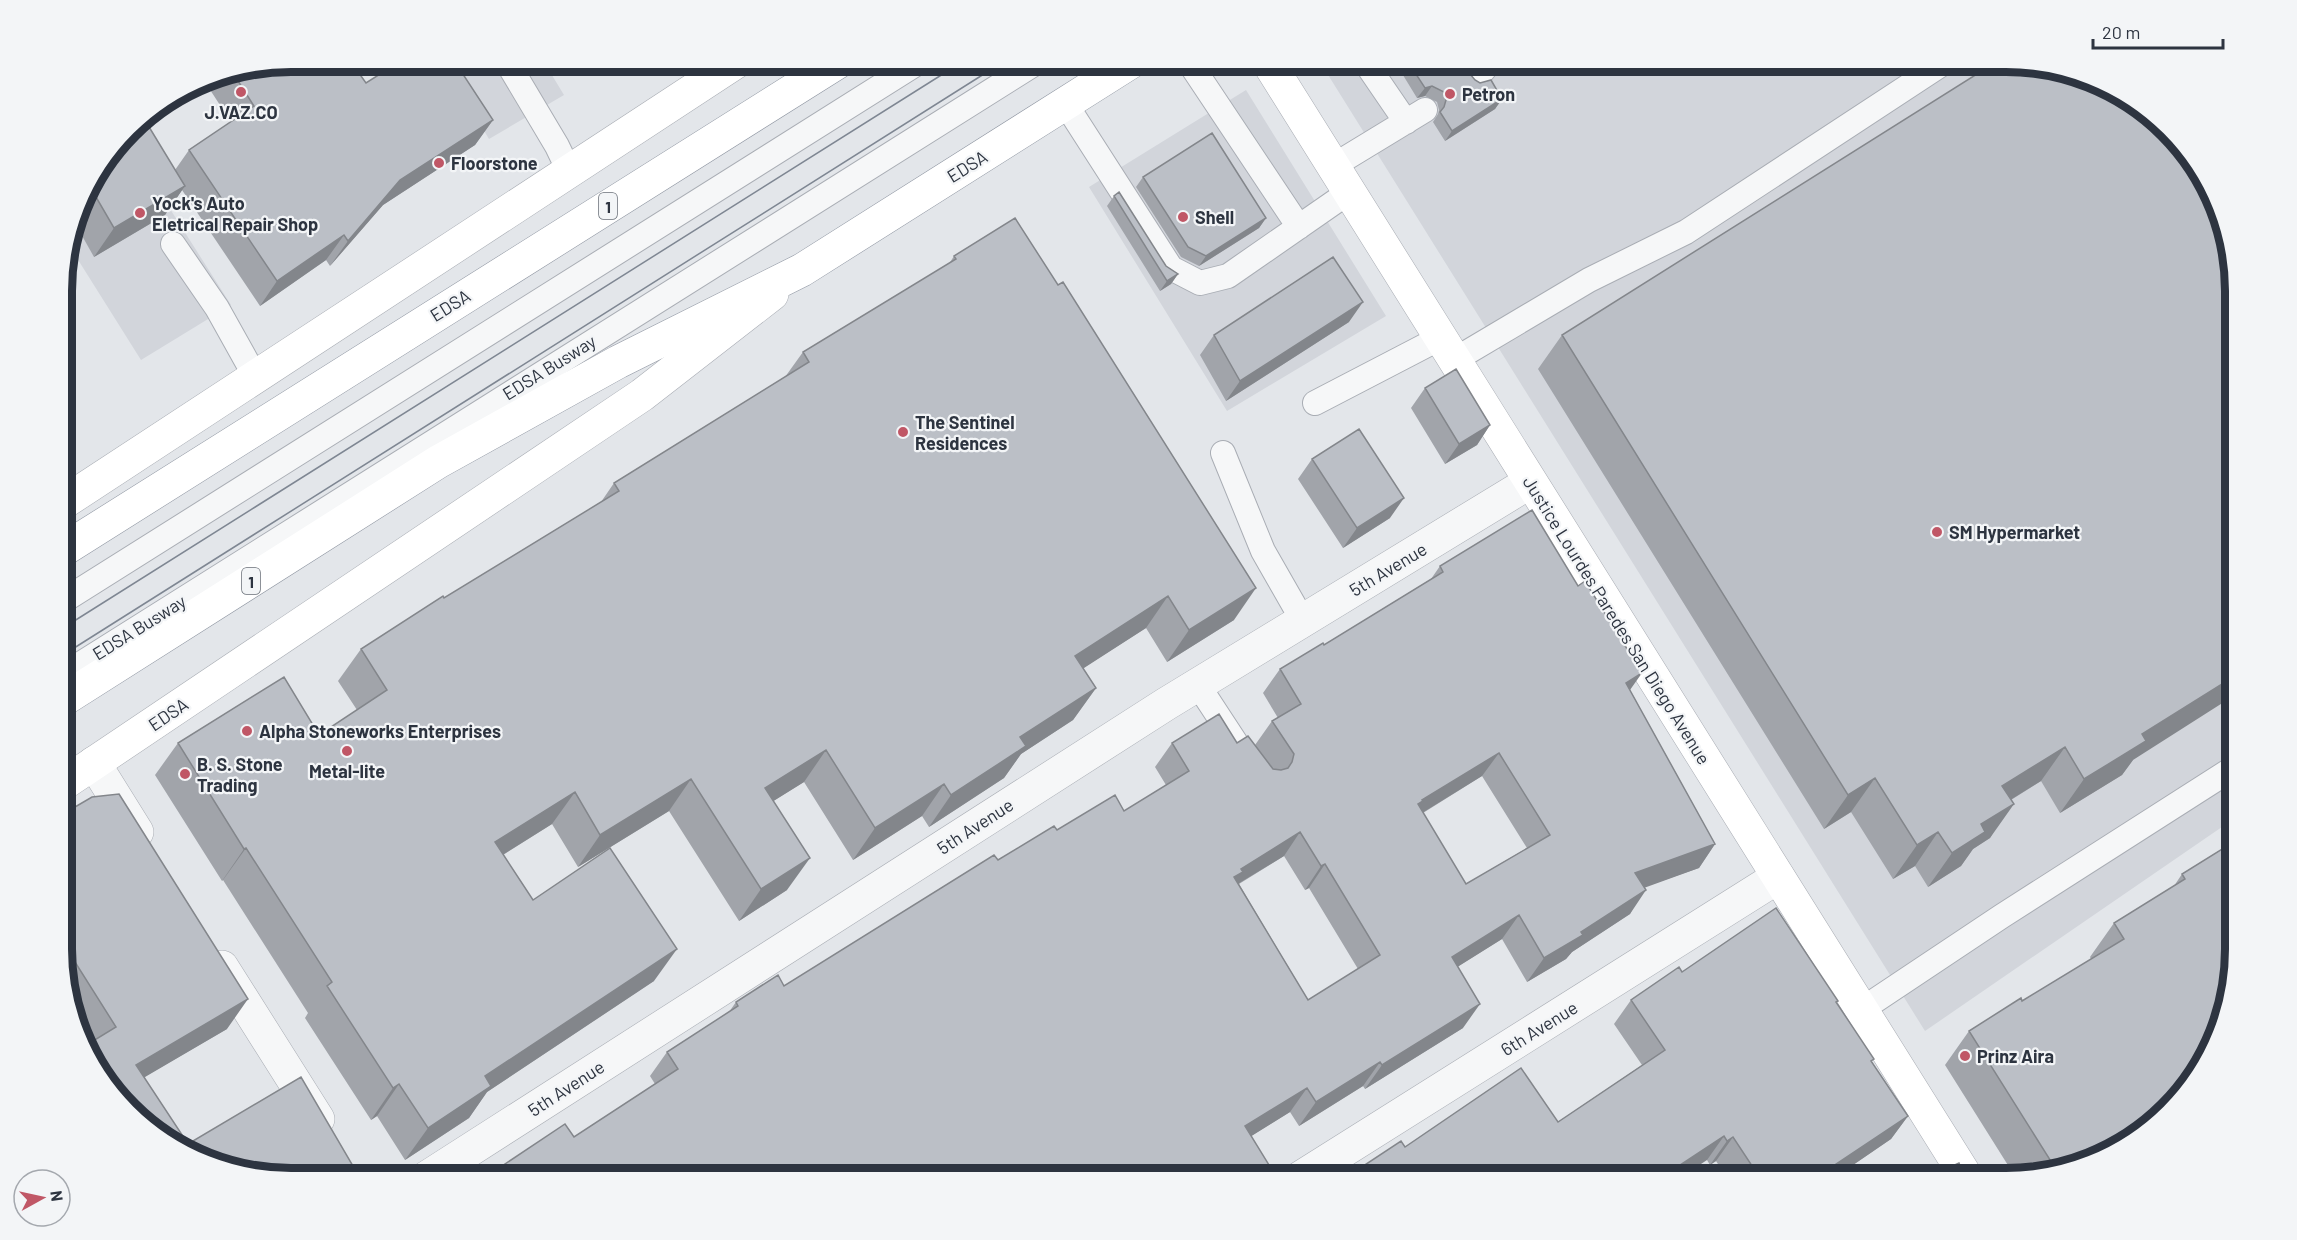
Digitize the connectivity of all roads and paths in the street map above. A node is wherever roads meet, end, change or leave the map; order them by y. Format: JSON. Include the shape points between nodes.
{"nodes":[{"id":1,"x":513,"y":72,"type":"edge"},
{"id":2,"x":721,"y":72,"type":"edge"},
{"id":3,"x":822,"y":72,"type":"edge"},
{"id":4,"x":903,"y":72,"type":"edge"},
{"id":5,"x":1022,"y":72,"type":"edge"},
{"id":6,"x":1115,"y":72,"type":"edge"},
{"id":7,"x":1196,"y":72,"type":"edge"},
{"id":8,"x":1274,"y":72,"type":"edge"},
{"id":9,"x":1374,"y":72,"type":"edge"},
{"id":10,"x":1930,"y":72,"type":"edge"},
{"id":11,"x":1065,"y":103,"type":"junction"},
{"id":12,"x":569,"y":171,"type":"junction"},
{"id":13,"x":1341,"y":179,"type":"junction"},
{"id":14,"x":1299,"y":227,"type":"junction"},
{"id":15,"x":173,"y":244,"type":"dead end"},
{"id":16,"x":802,"y":270,"type":"junction"},
{"id":17,"x":1449,"y":348,"type":"junction"},
{"id":18,"x":256,"y":378,"type":"junction"},
{"id":19,"x":1315,"y":404,"type":"dead end"},
{"id":20,"x":433,"y":453,"type":"junction"},
{"id":21,"x":1223,"y":453,"type":"dead end"},
{"id":22,"x":1530,"y":482,"type":"junction"},
{"id":23,"x":72,"y":498,"type":"edge"},
{"id":24,"x":72,"y":544,"type":"edge"},
{"id":25,"x":72,"y":595,"type":"edge"},
{"id":26,"x":1303,"y":621,"type":"junction"},
{"id":27,"x":72,"y":670,"type":"edge"},
{"id":28,"x":1198,"y":685,"type":"junction"},
{"id":29,"x":72,"y":694,"type":"edge"},
{"id":30,"x":94,"y":764,"type":"junction"},
{"id":31,"x":1252,"y":764,"type":"edge"},
{"id":32,"x":2225,"y":773,"type":"edge"},
{"id":33,"x":72,"y":778,"type":"edge"},
{"id":34,"x":154,"y":859,"type":"edge"},
{"id":35,"x":1778,"y":877,"type":"junction"},
{"id":36,"x":204,"y":939,"type":"edge"},
{"id":37,"x":1862,"y":1010,"type":"junction"},
{"id":38,"x":337,"y":1149,"type":"edge"},
{"id":39,"x":442,"y":1168,"type":"edge"},
{"id":40,"x":1316,"y":1168,"type":"edge"},
{"id":41,"x":1961,"y":1168,"type":"edge"}],
"edges":[{"from":1,"to":12,"type":"lane"},
{"from":2,"to":12,"type":"main road"},
{"from":3,"to":24,"type":"main road","name":"EDSA","number":"1"},
{"from":4,"to":25,"type":"lane"},
{"from":5,"to":20,"type":"lane","name":"EDSA Busway"},
{"from":6,"to":11,"type":"main road","name":"EDSA","number":"1"},
{"from":7,"to":14,"type":"lane"},
{"from":8,"to":13,"type":"main road","name":"Justice Lourdes Paredes San Diego Avenue"},
{"from":9,"to":13,"type":"lane","via":[[1416,116]]},
{"from":10,"to":17,"type":"lane","via":[[1686,232]]},
{"from":11,"to":14,"type":"lane","via":[[1171,268],[1200,283],[1228,276]]},
{"from":11,"to":16,"type":"main road","name":"EDSA","number":"1"},
{"from":12,"to":18,"type":"main road"},
{"from":13,"to":14,"type":"lane"},
{"from":13,"to":17,"type":"main road","name":"Justice Lourdes Paredes San Diego Avenue"},
{"from":15,"to":18,"type":"lane","via":[[217,308]]},
{"from":16,"to":20,"type":"main road","name":"EDSA","number":"1"},
{"from":16,"to":30,"type":"main road","name":"EDSA","number":"1","via":[[642,395]]},
{"from":17,"to":19,"type":"lane"},
{"from":17,"to":22,"type":"main road","name":"Justice Lourdes Paredes San Diego Avenue"},
{"from":18,"to":23,"type":"main road"},
{"from":20,"to":27,"type":"lane","name":"EDSA Busway"},
{"from":20,"to":29,"type":"main road","name":"EDSA","number":"1"},
{"from":21,"to":26,"type":"lane","via":[[1263,550]]},
{"from":22,"to":26,"type":"street","name":"5th Avenue"},
{"from":22,"to":35,"type":"main road","name":"Justice Lourdes Paredes San Diego Avenue"},
{"from":26,"to":28,"type":"street","name":"5th Avenue"},
{"from":28,"to":31,"type":"lane"},
{"from":28,"to":39,"type":"street","name":"5th Avenue"},
{"from":30,"to":33,"type":"main road","name":"EDSA","number":"1"},
{"from":30,"to":34,"type":"street"},
{"from":32,"to":37,"type":"lane"},
{"from":35,"to":37,"type":"main road","name":"Justice Lourdes Paredes San Diego Avenue"},
{"from":35,"to":40,"type":"street","name":"6th Avenue"},
{"from":36,"to":38,"type":"street"},
{"from":37,"to":41,"type":"main road","name":"Justice Lourdes Paredes San Diego Avenue"}]}
